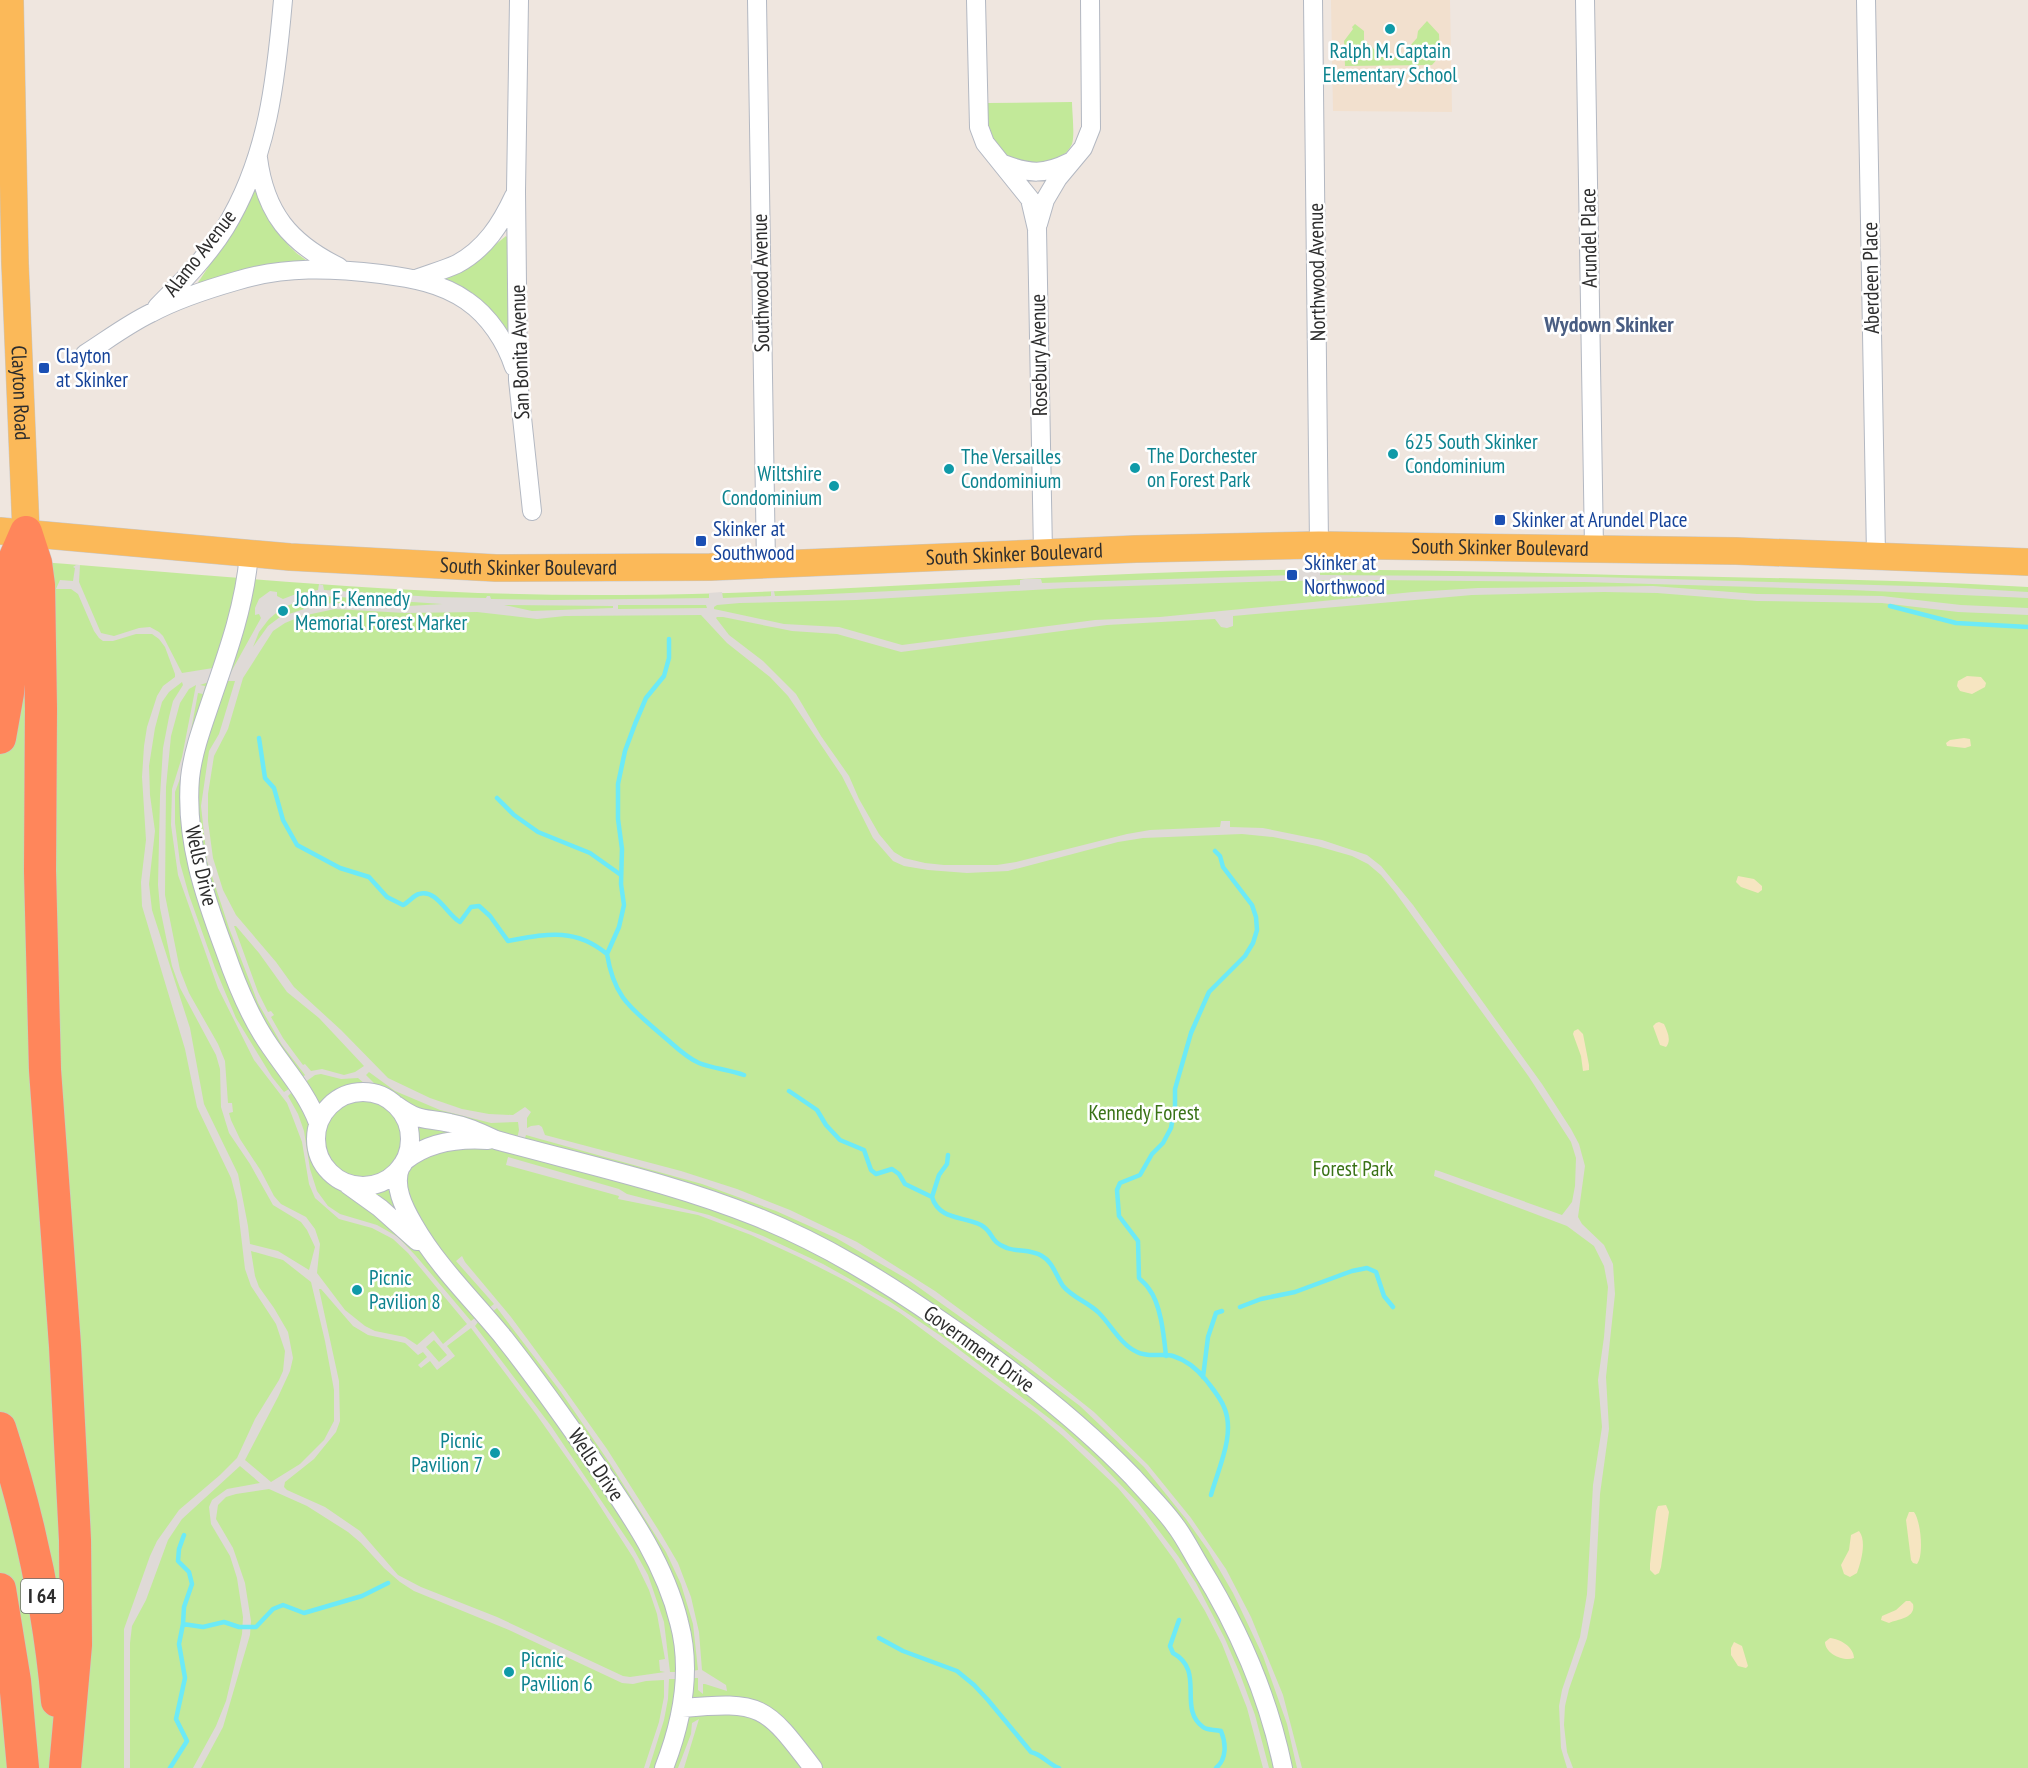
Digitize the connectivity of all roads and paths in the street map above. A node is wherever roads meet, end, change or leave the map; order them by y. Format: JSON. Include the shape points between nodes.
{"nodes":[{"id":1,"x":10,"y":0,"type":"edge"},
{"id":2,"x":283,"y":0,"type":"edge"},
{"id":3,"x":519,"y":0,"type":"edge"},
{"id":4,"x":757,"y":0,"type":"edge"},
{"id":5,"x":976,"y":0,"type":"edge"},
{"id":6,"x":1090,"y":0,"type":"edge"},
{"id":7,"x":1313,"y":0,"type":"edge"},
{"id":8,"x":1585,"y":0,"type":"edge"},
{"id":9,"x":1866,"y":0,"type":"edge"},
{"id":10,"x":258,"y":157,"type":"junction"},
{"id":11,"x":1072,"y":161,"type":"junction"},
{"id":12,"x":1003,"y":164,"type":"junction"},
{"id":13,"x":516,"y":191,"type":"junction"},
{"id":14,"x":1037,"y":229,"type":"junction"},
{"id":15,"x":343,"y":270,"type":"junction"},
{"id":16,"x":416,"y":279,"type":"junction"},
{"id":17,"x":151,"y":312,"type":"junction"},
{"id":18,"x":85,"y":354,"type":"dead end"},
{"id":19,"x":518,"y":380,"type":"junction"},
{"id":20,"x":532,"y":512,"type":"dead end"},
{"id":21,"x":13,"y":532,"type":"edge"},
{"id":22,"x":1319,"y":545,"type":"junction"},
{"id":23,"x":1594,"y":548,"type":"junction"},
{"id":24,"x":1043,"y":553,"type":"junction"},
{"id":25,"x":249,"y":554,"type":"junction"},
{"id":26,"x":1876,"y":555,"type":"junction"},
{"id":27,"x":2028,"y":562,"type":"edge"},
{"id":28,"x":766,"y":565,"type":"junction"},
{"id":29,"x":0,"y":738,"type":"edge"},
{"id":30,"x":396,"y":1105,"type":"junction"},
{"id":31,"x":318,"y":1123,"type":"junction"},
{"id":32,"x":496,"y":1140,"type":"junction"},
{"id":33,"x":404,"y":1163,"type":"junction"},
{"id":34,"x":346,"y":1183,"type":"junction"},
{"id":35,"x":434,"y":1256,"type":"junction"},
{"id":36,"x":0,"y":1428,"type":"edge"},
{"id":37,"x":0,"y":1589,"type":"edge"},
{"id":38,"x":682,"y":1708,"type":"junction"},
{"id":39,"x":23,"y":1768,"type":"edge"},
{"id":40,"x":63,"y":1768,"type":"edge"},
{"id":41,"x":664,"y":1768,"type":"edge"},
{"id":42,"x":813,"y":1768,"type":"edge"},
{"id":43,"x":1283,"y":1768,"type":"edge"}],
"edges":[{"from":1,"to":21,"type":"main road","name":"Clayton Road","via":[[15,263]]},
{"from":2,"to":10,"type":"street","name":"Alamo Avenue","via":[[276,72]]},
{"from":3,"to":13,"type":"street","name":"San Bonita Avenue"},
{"from":4,"to":28,"type":"street","name":"Southwood Avenue"},
{"from":5,"to":12,"type":"street","via":[[979,127],[985,143]]},
{"from":6,"to":11,"type":"street","via":[[1091,128]]},
{"from":7,"to":22,"type":"street","name":"Northwood Avenue"},
{"from":8,"to":23,"type":"street","name":"Arundel Place"},
{"from":9,"to":26,"type":"street","name":"Aberdeen Place"},
{"from":10,"to":15,"type":"street","name":"Alamo Avenue","via":[[268,198],[279,218],[314,255]]},
{"from":10,"to":17,"type":"street","name":"Alamo Avenue","via":[[224,229]]},
{"from":11,"to":12,"type":"street","via":[[1038,173]]},
{"from":11,"to":14,"type":"street","via":[[1045,200]]},
{"from":12,"to":14,"type":"street","via":[[1030,199]]},
{"from":13,"to":16,"type":"street","name":"San Bonita Avenue","via":[[504,217],[476,250],[456,264]]},
{"from":13,"to":19,"type":"street","name":"San Bonita Avenue"},
{"from":14,"to":24,"type":"street","name":"Rosebury Avenue"},
{"from":15,"to":16,"type":"street"},
{"from":15,"to":17,"type":"street","via":[[272,272],[211,289]]},
{"from":16,"to":19,"type":"street","via":[[446,289],[482,314],[509,352]]},
{"from":17,"to":18,"type":"street"},
{"from":19,"to":20,"type":"street","name":"San Bonita Avenue"},
{"from":21,"to":25,"type":"main road","name":"South Skinker Boulevard"},
{"from":21,"to":29,"type":"highway","via":[[10,664]]},
{"from":21,"to":40,"type":"highway","via":[[36,563],[39,585],[44,1059],[75,1540],[76,1645]]},
{"from":22,"to":23,"type":"main road","name":"South Skinker Boulevard"},
{"from":22,"to":24,"type":"main road","name":"South Skinker Boulevard"},
{"from":23,"to":26,"type":"main road","name":"South Skinker Boulevard"},
{"from":24,"to":28,"type":"main road","name":"South Skinker Boulevard"},
{"from":25,"to":28,"type":"main road","name":"South Skinker Boulevard","via":[[486,568]]},
{"from":25,"to":31,"type":"street","name":"Wells Drive","via":[[239,613],[196,745],[190,777],[192,842],[214,923],[248,1009]]},
{"from":26,"to":27,"type":"main road","name":"South Skinker Boulevard"},
{"from":30,"to":31,"type":"street","via":[[376,1093],[352,1092],[331,1103]]},
{"from":30,"to":32,"type":"street","name":"Government Drive","via":[[419,1120],[471,1128]]},
{"from":30,"to":33,"type":"street","via":[[410,1136]]},
{"from":31,"to":34,"type":"street","via":[[315,1137],[320,1159],[333,1176]]},
{"from":32,"to":33,"type":"street","name":"Government Drive","via":[[469,1138],[447,1142],[428,1147]]},
{"from":32,"to":43,"type":"street","name":"Government Drive","via":[[672,1188],[757,1217],[871,1273],[1016,1374],[1104,1447],[1176,1526],[1228,1613],[1248,1657],[1272,1720]]},
{"from":33,"to":34,"type":"street","via":[[376,1184]]},
{"from":33,"to":35,"type":"street","name":"Wells Drive","via":[[397,1179],[401,1198]]},
{"from":34,"to":35,"type":"street","name":"Wells Drive"},
{"from":35,"to":38,"type":"street","name":"Wells Drive","via":[[564,1418],[655,1556],[680,1624]]},
{"from":36,"to":40,"type":"highway","number":"I 64","via":[[36,1563],[55,1673]]},
{"from":37,"to":39,"type":"highway","number":"I 64","via":[[15,1680]]},
{"from":38,"to":41,"type":"street","name":"Wells Drive"},
{"from":38,"to":42,"type":"street","via":[[732,1704],[763,1712],[784,1731]]}]}
